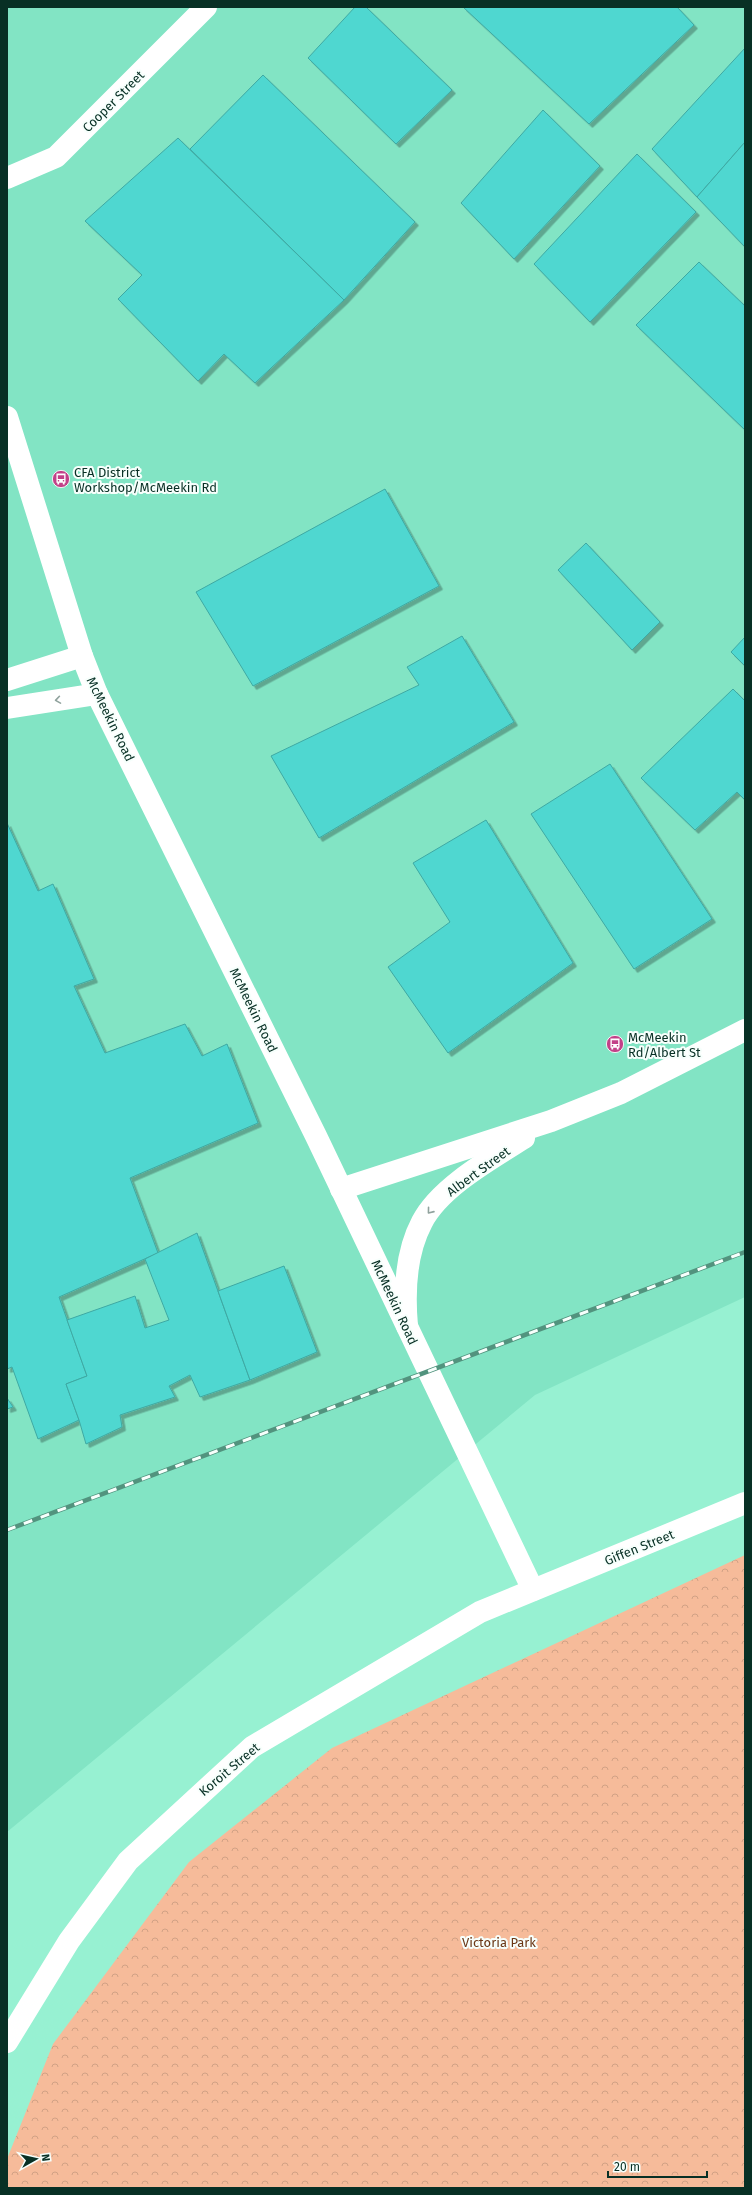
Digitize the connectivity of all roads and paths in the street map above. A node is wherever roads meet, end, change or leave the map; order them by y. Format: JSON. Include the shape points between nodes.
{"nodes":[{"id":1,"x":206,"y":7,"type":"edge"},
{"id":2,"x":7,"y":178,"type":"edge"},
{"id":3,"x":7,"y":417,"type":"edge"},
{"id":4,"x":82,"y":656,"type":"junction"},
{"id":5,"x":7,"y":680,"type":"edge"},
{"id":6,"x":97,"y":694,"type":"junction"},
{"id":7,"x":7,"y":708,"type":"edge"},
{"id":8,"x":745,"y":1030,"type":"edge"},
{"id":9,"x":551,"y":1121,"type":"junction"},
{"id":10,"x":341,"y":1189,"type":"junction"},
{"id":11,"x":407,"y":1326,"type":"junction"},
{"id":12,"x":745,"y":1503,"type":"edge"},
{"id":13,"x":533,"y":1590,"type":"junction"},
{"id":14,"x":7,"y":2042,"type":"edge"}],
"edges":[{"from":1,"to":2,"type":"street","name":"Cooper Street","via":[[56,157]]},
{"from":3,"to":4,"type":"street","name":"McMeekin Road"},
{"from":4,"to":5,"type":"street"},
{"from":4,"to":6,"type":"street","name":"McMeekin Road"},
{"from":6,"to":7,"type":"street","one_way":true},
{"from":6,"to":10,"type":"street","name":"McMeekin Road"},
{"from":8,"to":9,"type":"street","name":"Albert Street","via":[[620,1093]]},
{"from":9,"to":10,"type":"street","name":"Albert Street"},
{"from":9,"to":11,"type":"street","name":"Albert Street","one_way":true,"via":[[458,1183],[430,1210],[422,1222],[409,1257],[405,1305]]},
{"from":10,"to":11,"type":"street","name":"McMeekin Road"},
{"from":11,"to":13,"type":"street","name":"McMeekin Road"},
{"from":12,"to":13,"type":"street","name":"Giffen Street"},
{"from":13,"to":14,"type":"street","name":"Koroit Street","via":[[480,1612],[252,1747],[128,1861],[70,1941]]}]}
